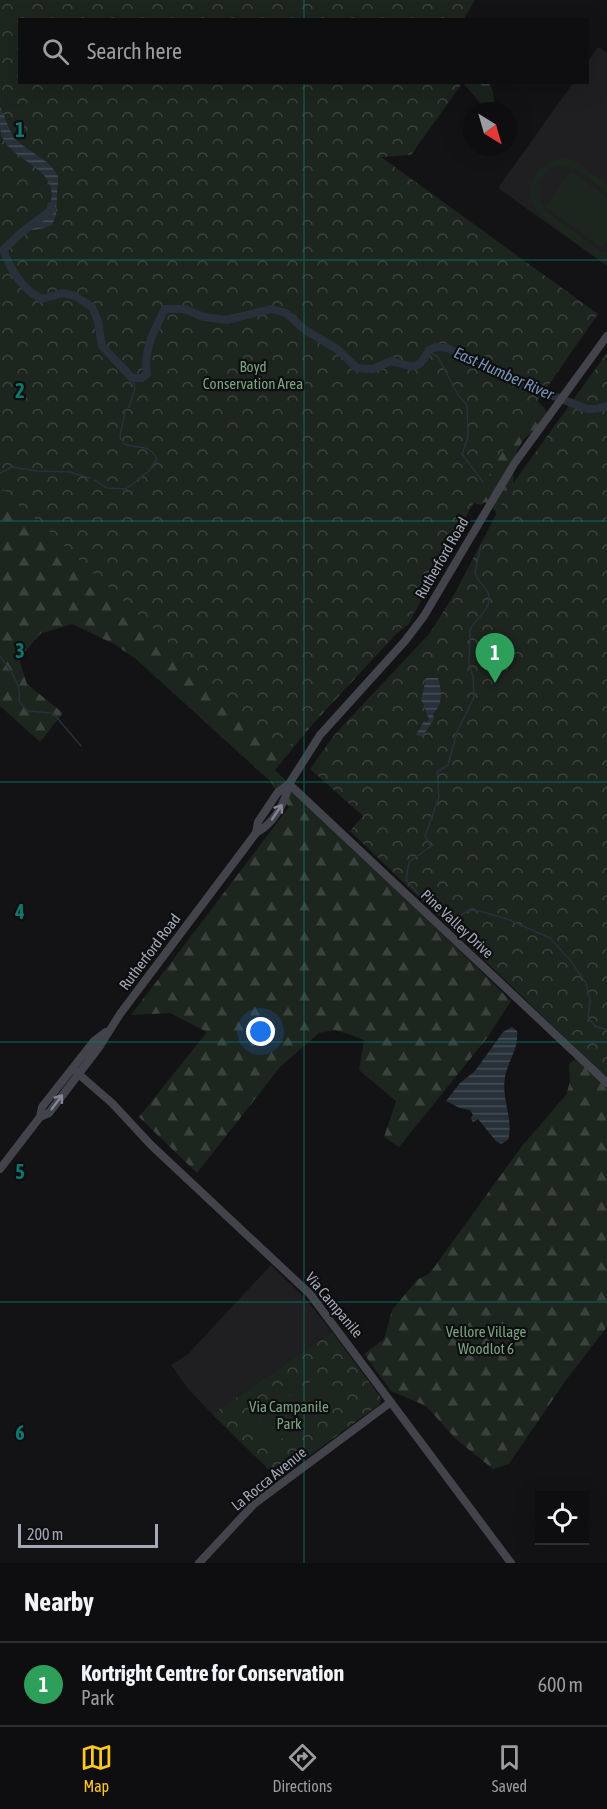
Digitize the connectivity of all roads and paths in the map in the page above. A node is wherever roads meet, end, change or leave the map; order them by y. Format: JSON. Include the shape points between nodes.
{"nodes":[{"id":1,"x":607,"y":336,"type":"edge"},
{"id":2,"x":289,"y":784,"type":"junction"},
{"id":3,"x":110,"y":1030,"type":"junction"},
{"id":4,"x":77,"y":1072,"type":"junction"},
{"id":5,"x":607,"y":1083,"type":"edge"},
{"id":6,"x":40,"y":1118,"type":"junction"},
{"id":7,"x":0,"y":1169,"type":"edge"},
{"id":8,"x":392,"y":1402,"type":"junction"},
{"id":9,"x":199,"y":1563,"type":"edge"},
{"id":10,"x":511,"y":1563,"type":"edge"}],
"edges":[{"from":1,"to":2,"type":"street","name":"Rutherford Road","via":[[514,464],[424,616],[326,728]]},
{"from":2,"to":3,"type":"street","name":"Rutherford Road","via":[[286,798],[267,827],[256,833]]},
{"from":2,"to":5,"type":"street","name":"Pine Valley Drive"},
{"from":3,"to":4,"type":"street","name":"Rutherford Road"},
{"from":3,"to":6,"type":"street","name":"Rutherford Road","via":[[94,1041],[42,1107]]},
{"from":6,"to":4,"type":"street","name":"Rutherford Road","one_way":true,"via":[[49,1113]]},
{"from":4,"to":8,"type":"street","name":"Via Campanile","via":[[310,1294]]},
{"from":6,"to":7,"type":"street","name":"Rutherford Road"},
{"from":8,"to":9,"type":"street","name":"La Rocca Avenue","via":[[254,1504]]},
{"from":8,"to":10,"type":"street","name":"Via Campanile"}]}
